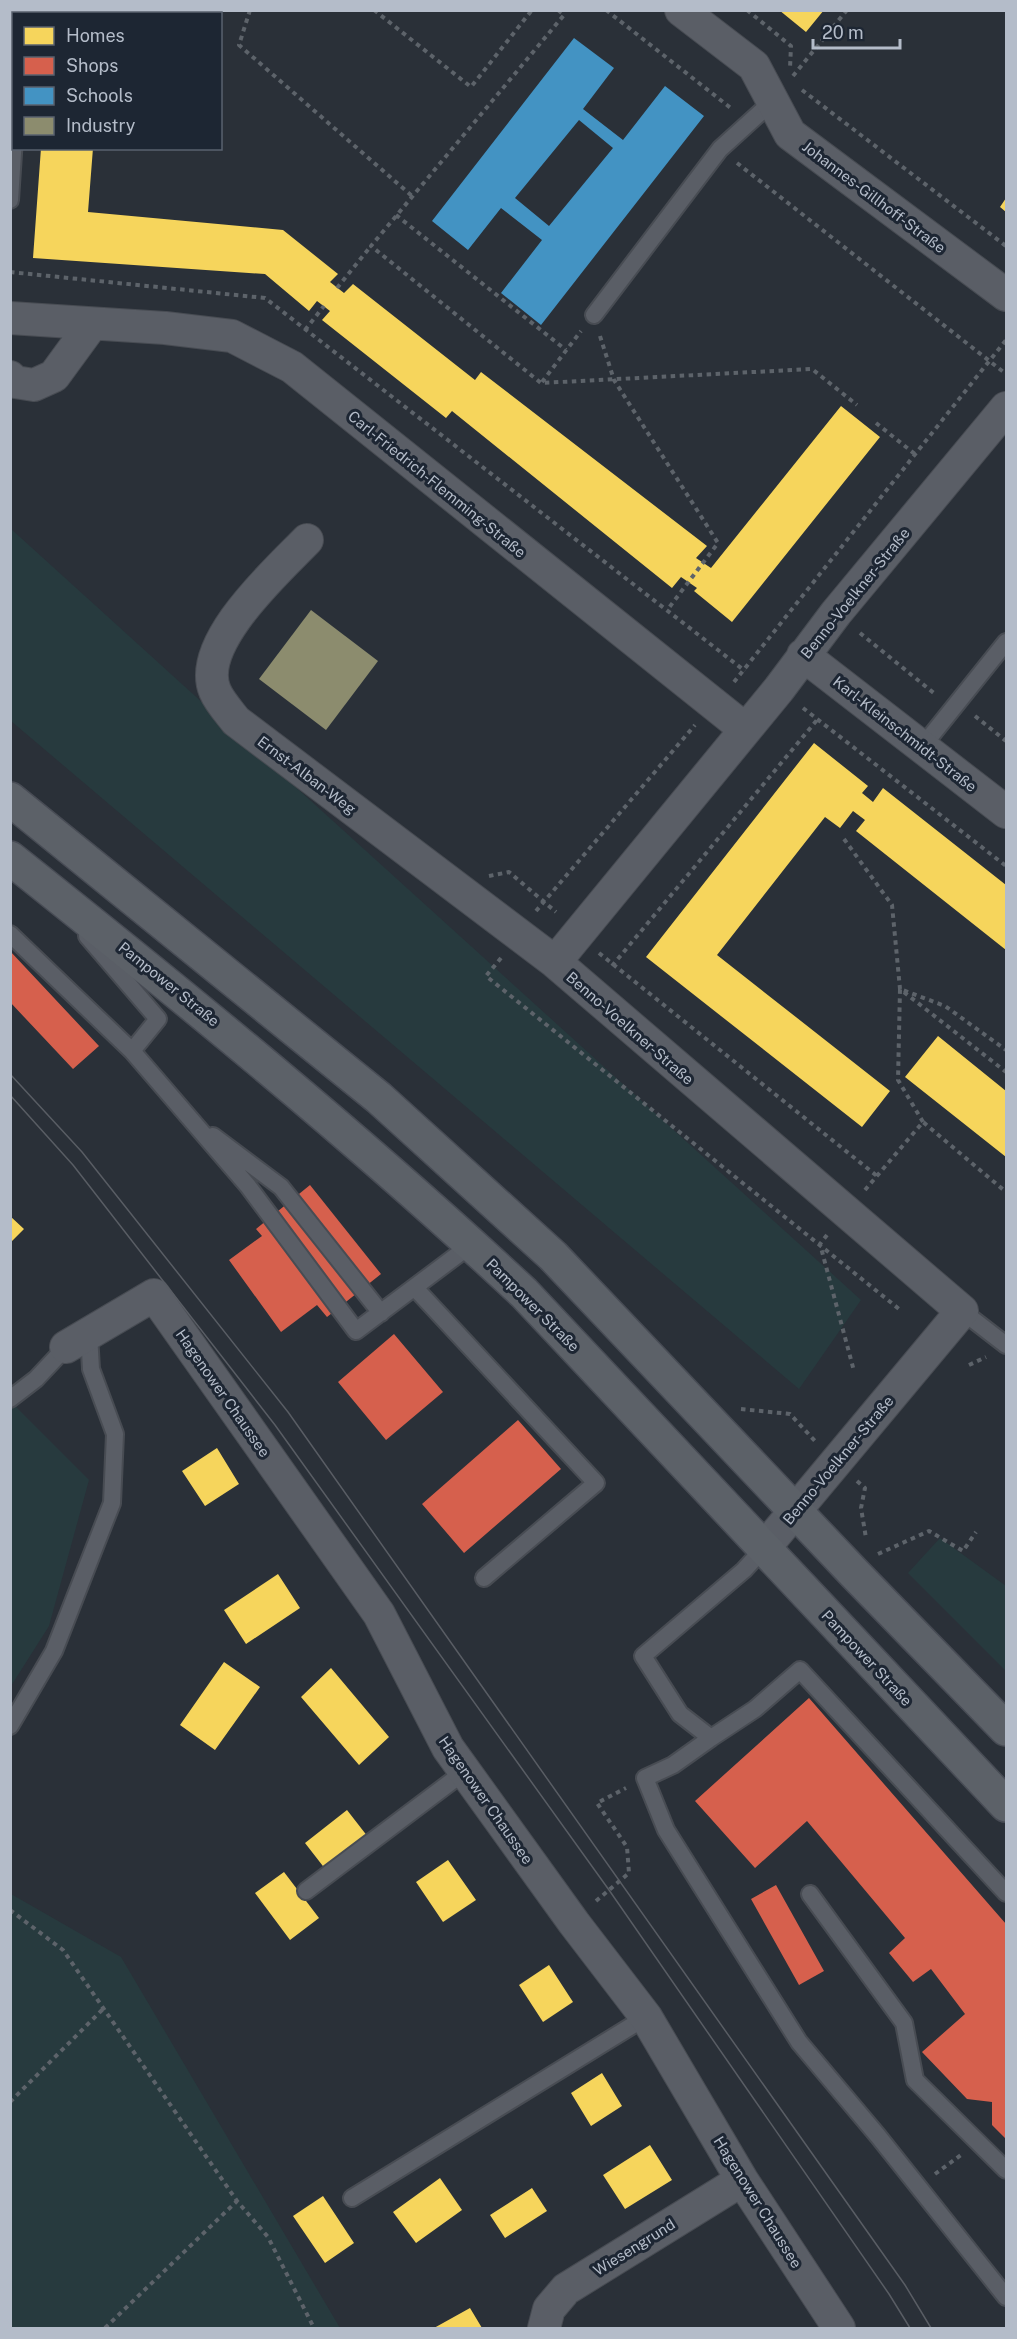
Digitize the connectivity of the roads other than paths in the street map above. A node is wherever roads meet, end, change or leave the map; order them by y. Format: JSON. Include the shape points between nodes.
{"nodes":[{"id":1,"x":681,"y":10,"type":"edge"},
{"id":2,"x":782,"y":90,"type":"junction"},
{"id":3,"x":13,"y":150,"type":"edge"},
{"id":4,"x":10,"y":200,"type":"edge"},
{"id":5,"x":1006,"y":295,"type":"edge"},
{"id":6,"x":594,"y":315,"type":"road end"},
{"id":7,"x":10,"y":318,"type":"edge"},
{"id":8,"x":92,"y":324,"type":"junction"},
{"id":9,"x":10,"y":377,"type":"edge"},
{"id":10,"x":1006,"y":408,"type":"edge"},
{"id":11,"x":307,"y":540,"type":"dead end"},
{"id":12,"x":1006,"y":642,"type":"edge"},
{"id":13,"x":803,"y":655,"type":"junction"},
{"id":14,"x":745,"y":729,"type":"junction"},
{"id":15,"x":922,"y":747,"type":"junction"},
{"id":16,"x":10,"y":799,"type":"edge"},
{"id":17,"x":1006,"y":812,"type":"edge"},
{"id":18,"x":10,"y":858,"type":"edge"},
{"id":19,"x":42,"y":883,"type":"junction"},
{"id":20,"x":10,"y":934,"type":"edge"},
{"id":21,"x":555,"y":962,"type":"junction"},
{"id":22,"x":132,"y":1051,"type":"junction"},
{"id":23,"x":186,"y":1115,"type":"junction"},
{"id":24,"x":472,"y":1244,"type":"junction"},
{"id":25,"x":415,"y":1287,"type":"junction"},
{"id":26,"x":962,"y":1311,"type":"junction"},
{"id":27,"x":381,"y":1313,"type":"junction"},
{"id":28,"x":78,"y":1341,"type":"junction"},
{"id":29,"x":1006,"y":1344,"type":"edge"},
{"id":30,"x":10,"y":1399,"type":"edge"},
{"id":31,"x":796,"y":1512,"type":"junction"},
{"id":32,"x":765,"y":1547,"type":"junction"},
{"id":33,"x":484,"y":1578,"type":"dead end"},
{"id":34,"x":10,"y":1726,"type":"edge"},
{"id":35,"x":1006,"y":1729,"type":"edge"},
{"id":36,"x":711,"y":1738,"type":"junction"},
{"id":37,"x":464,"y":1772,"type":"junction"},
{"id":38,"x":1006,"y":1805,"type":"edge"},
{"id":39,"x":306,"y":1891,"type":"dead end"},
{"id":40,"x":1006,"y":1893,"type":"edge"},
{"id":41,"x":810,"y":1894,"type":"dead end"},
{"id":42,"x":646,"y":2017,"type":"junction"},
{"id":43,"x":1006,"y":2170,"type":"edge"},
{"id":44,"x":742,"y":2180,"type":"junction"},
{"id":45,"x":352,"y":2198,"type":"dead end"},
{"id":46,"x":1006,"y":2297,"type":"edge"},
{"id":47,"x":544,"y":2328,"type":"edge"},
{"id":48,"x":839,"y":2328,"type":"edge"}],
"edges":[{"from":1,"to":2,"type":"street","name":"Johannes-Gillhoff-Straße"},
{"from":2,"to":5,"type":"street","name":"Johannes-Gillhoff-Straße","via":[[790,134]]},
{"from":2,"to":6,"type":"lane","via":[[720,149]]},
{"from":3,"to":4,"type":"lane"},
{"from":7,"to":8,"type":"street","name":"Carl-Friedrich-Flemming-Straße"},
{"from":8,"to":9,"type":"street","via":[[54,376],[34,385],[15,382]]},
{"from":8,"to":14,"type":"street","name":"Carl-Friedrich-Flemming-Straße","via":[[232,336],[292,367]]},
{"from":10,"to":13,"type":"street","name":"Benno-Voelkner-Straße"},
{"from":11,"to":21,"type":"street","name":"Ernst-Alban-Weg","via":[[265,583],[219,642],[213,664],[214,690],[236,721]]},
{"from":12,"to":15,"type":"lane"},
{"from":13,"to":14,"type":"street","name":"Benno-Voelkner-Straße"},
{"from":13,"to":15,"type":"street","name":"Karl-Kleinschmidt-Straße"},
{"from":14,"to":21,"type":"street","name":"Benno-Voelkner-Straße"},
{"from":15,"to":17,"type":"street","name":"Karl-Kleinschmidt-Straße"},
{"from":16,"to":31,"type":"main road","via":[[379,1098],[544,1248]]},
{"from":18,"to":19,"type":"main road","name":"Pampower Straße"},
{"from":19,"to":22,"type":"lane","via":[[158,1019]]},
{"from":19,"to":24,"type":"main road","name":"Pampower Straße","via":[[209,1015]]},
{"from":20,"to":22,"type":"lane"},
{"from":21,"to":26,"type":"street","name":"Benno-Voelkner-Straße"},
{"from":22,"to":23,"type":"lane"},
{"from":23,"to":27,"type":"lane","via":[[281,1187]]},
{"from":23,"to":27,"type":"lane","via":[[248,1186],[356,1331]]},
{"from":24,"to":25,"type":"lane"},
{"from":24,"to":32,"type":"main road","name":"Pampower Straße","via":[[524,1293]]},
{"from":25,"to":27,"type":"lane"},
{"from":25,"to":33,"type":"lane","via":[[596,1483]]},
{"from":26,"to":29,"type":"lane"},
{"from":26,"to":31,"type":"street","name":"Benno-Voelkner-Straße"},
{"from":28,"to":30,"type":"lane"},
{"from":28,"to":34,"type":"lane","via":[[115,1434],[112,1503],[54,1651]]},
{"from":28,"to":37,"type":"street","name":"Hagenower Chaussee","via":[[154,1294],[379,1614],[447,1748]]},
{"from":31,"to":32,"type":"street","name":"Benno-Voelkner-Straße"},
{"from":31,"to":35,"type":"main road"},
{"from":32,"to":36,"type":"lane","via":[[744,1570],[643,1656],[680,1714]]},
{"from":32,"to":38,"type":"main road","name":"Pampower Straße"},
{"from":36,"to":40,"type":"lane","via":[[755,1709],[800,1670]]},
{"from":36,"to":46,"type":"lane","via":[[645,1779],[666,1830],[799,2042]]},
{"from":37,"to":39,"type":"lane"},
{"from":37,"to":42,"type":"street","name":"Hagenower Chaussee"},
{"from":41,"to":43,"type":"lane","via":[[904,2023],[915,2080]]},
{"from":42,"to":44,"type":"street","name":"Hagenower Chaussee"},
{"from":42,"to":45,"type":"lane"},
{"from":44,"to":47,"type":"street","name":"Wiesengrund","via":[[566,2289],[549,2309]]},
{"from":44,"to":48,"type":"street","name":"Hagenower Chaussee"}]}
